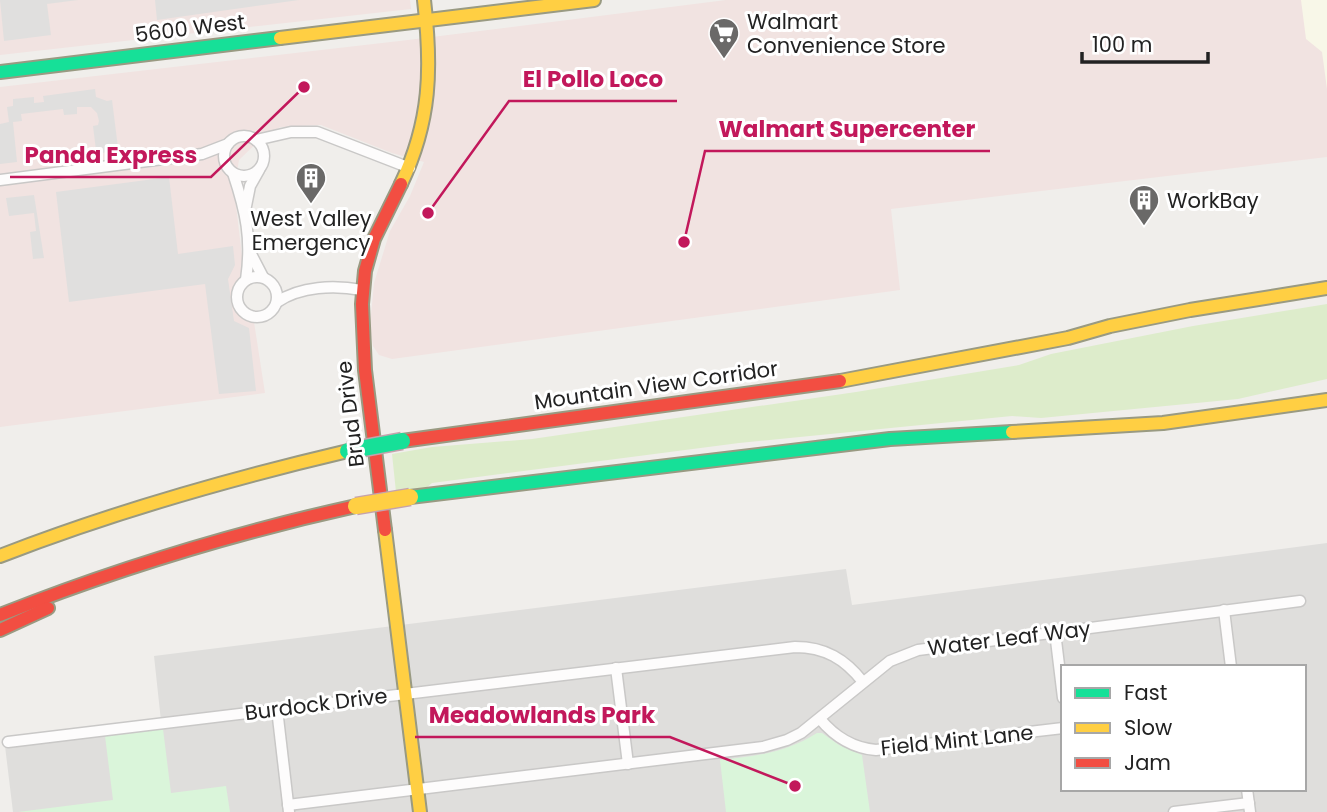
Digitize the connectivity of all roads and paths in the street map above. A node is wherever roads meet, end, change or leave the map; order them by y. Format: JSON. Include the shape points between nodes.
{"nodes":[{"id":1,"x":424,"y":0,"type":"edge"},
{"id":2,"x":594,"y":0,"type":"edge"},
{"id":3,"x":426,"y":21,"type":"junction"},
{"id":4,"x":0,"y":72,"type":"edge"},
{"id":5,"x":277,"y":135,"type":"junction"},
{"id":6,"x":256,"y":140,"type":"junction"},
{"id":7,"x":228,"y":144,"type":"junction"},
{"id":8,"x":263,"y":150,"type":"junction"},
{"id":9,"x":202,"y":154,"type":"junction"},
{"id":10,"x":410,"y":168,"type":"junction"},
{"id":11,"x":230,"y":169,"type":"junction"},
{"id":12,"x":260,"y":169,"type":"junction"},
{"id":13,"x":0,"y":180,"type":"edge"},
{"id":14,"x":245,"y":212,"type":"junction"},
{"id":15,"x":250,"y":252,"type":"junction"},
{"id":16,"x":263,"y":277,"type":"junction"},
{"id":17,"x":246,"y":280,"type":"junction"},
{"id":18,"x":1327,"y":281,"type":"edge"},
{"id":19,"x":275,"y":287,"type":"junction"},
{"id":20,"x":1327,"y":288,"type":"edge"},
{"id":21,"x":362,"y":289,"type":"junction"},
{"id":22,"x":299,"y":291,"type":"junction"},
{"id":23,"x":1299,"y":292,"type":"junction"},
{"id":24,"x":277,"y":303,"type":"junction"},
{"id":25,"x":1327,"y":391,"type":"edge"},
{"id":26,"x":1327,"y":400,"type":"edge"},
{"id":27,"x":1286,"y":406,"type":"junction"},
{"id":28,"x":1327,"y":408,"type":"edge"},
{"id":29,"x":1242,"y":414,"type":"junction"},
{"id":30,"x":310,"y":515,"type":"junction"},
{"id":31,"x":60,"y":532,"type":"junction"},
{"id":32,"x":0,"y":547,"type":"edge"},
{"id":33,"x":0,"y":556,"type":"edge"},
{"id":34,"x":1300,"y":601,"type":"dead end"},
{"id":35,"x":1224,"y":610,"type":"junction"},
{"id":36,"x":0,"y":615,"type":"edge"},
{"id":37,"x":0,"y":630,"type":"edge"},
{"id":38,"x":1055,"y":632,"type":"junction"},
{"id":39,"x":1231,"y":665,"type":"edge"},
{"id":40,"x":616,"y":668,"type":"junction"},
{"id":41,"x":863,"y":682,"type":"junction"},
{"id":42,"x":1061,"y":682,"type":"edge"},
{"id":43,"x":405,"y":694,"type":"junction"},
{"id":44,"x":277,"y":709,"type":"junction"},
{"id":45,"x":820,"y":719,"type":"junction"},
{"id":46,"x":1061,"y":728,"type":"edge"},
{"id":47,"x":8,"y":742,"type":"dead end"},
{"id":48,"x":628,"y":764,"type":"junction"},
{"id":49,"x":417,"y":790,"type":"junction"},
{"id":50,"x":1249,"y":807,"type":"edge"},
{"id":51,"x":289,"y":809,"type":"edge"},
{"id":52,"x":420,"y":812,"type":"edge"},
{"id":53,"x":1174,"y":812,"type":"edge"}],
"edges":[{"from":1,"to":3,"type":"main road","name":"Brud Drive"},
{"from":2,"to":3,"type":"main road","name":"5600 West"},
{"from":3,"to":4,"type":"main road","name":"5600 West"},
{"from":3,"to":10,"type":"main road","name":"Brud Drive","via":[[429,86]]},
{"from":5,"to":6,"type":"street"},
{"from":5,"to":8,"type":"street"},
{"from":5,"to":10,"type":"street","via":[[321,132]]},
{"from":6,"to":7,"type":"street","via":[[242,136]]},
{"from":6,"to":8,"type":"street"},
{"from":7,"to":9,"type":"street"},
{"from":7,"to":11,"type":"street","via":[[224,155]]},
{"from":8,"to":12,"type":"street"},
{"from":9,"to":11,"type":"street"},
{"from":9,"to":13,"type":"street"},
{"from":10,"to":21,"type":"main road","name":"Brud Drive","via":[[374,239]]},
{"from":11,"to":12,"type":"street","via":[[247,176]]},
{"from":11,"to":14,"type":"street"},
{"from":12,"to":14,"type":"street","via":[[250,186]]},
{"from":14,"to":15,"type":"street"},
{"from":15,"to":16,"type":"street"},
{"from":15,"to":17,"type":"street"},
{"from":16,"to":17,"type":"street"},
{"from":16,"to":19,"type":"street"},
{"from":17,"to":24,"type":"street","via":[[237,299],[246,314],[266,315]]},
{"from":18,"to":23,"type":"main road"},
{"from":19,"to":22,"type":"street"},
{"from":19,"to":24,"type":"street"},
{"from":20,"to":23,"type":"main road","name":"Mountain View Corridor"},
{"from":21,"to":22,"type":"street","via":[[340,286]]},
{"from":21,"to":43,"type":"main road","name":"Brud Drive","via":[[363,349]]},
{"from":22,"to":24,"type":"street"},
{"from":23,"to":31,"type":"main road","name":"Mountain View Corridor","bridge":true,"via":[[859,378],[348,451],[200,487]]},
{"from":25,"to":27,"type":"main road"},
{"from":26,"to":27,"type":"main road"},
{"from":27,"to":29,"type":"main road"},
{"from":28,"to":29,"type":"main road"},
{"from":29,"to":30,"type":"main road","bridge":true,"via":[[890,439],[410,497]]},
{"from":30,"to":36,"type":"main road","via":[[145,560]]},
{"from":30,"to":37,"type":"main road","via":[[114,580]]},
{"from":31,"to":32,"type":"main road"},
{"from":31,"to":33,"type":"main road","name":"Mountain View Corridor"},
{"from":34,"to":35,"type":"street","name":"Water Leaf Way"},
{"from":35,"to":38,"type":"street","name":"Water Leaf Way"},
{"from":35,"to":39,"type":"street"},
{"from":38,"to":41,"type":"street","name":"Water Leaf Way","via":[[918,650],[890,661]]},
{"from":38,"to":42,"type":"street"},
{"from":40,"to":41,"type":"street","name":"Burdock Drive","via":[[808,647],[832,654]]},
{"from":40,"to":43,"type":"street","name":"Burdock Drive"},
{"from":40,"to":48,"type":"street"},
{"from":41,"to":45,"type":"street","name":"Water Leaf Way"},
{"from":43,"to":44,"type":"street","name":"Burdock Drive"},
{"from":43,"to":49,"type":"main road","name":"Brud Drive"},
{"from":44,"to":47,"type":"street","name":"Burdock Drive"},
{"from":44,"to":51,"type":"street"},
{"from":45,"to":46,"type":"street","name":"Field Mint Lane","via":[[854,746],[876,750]]},
{"from":45,"to":48,"type":"street","name":"Water Leaf Way","via":[[778,743]]},
{"from":48,"to":49,"type":"street","name":"Water Leaf Way"},
{"from":49,"to":51,"type":"street","name":"Water Leaf Way"},
{"from":49,"to":52,"type":"main road","name":"Brud Drive"},
{"from":50,"to":53,"type":"street"}]}
